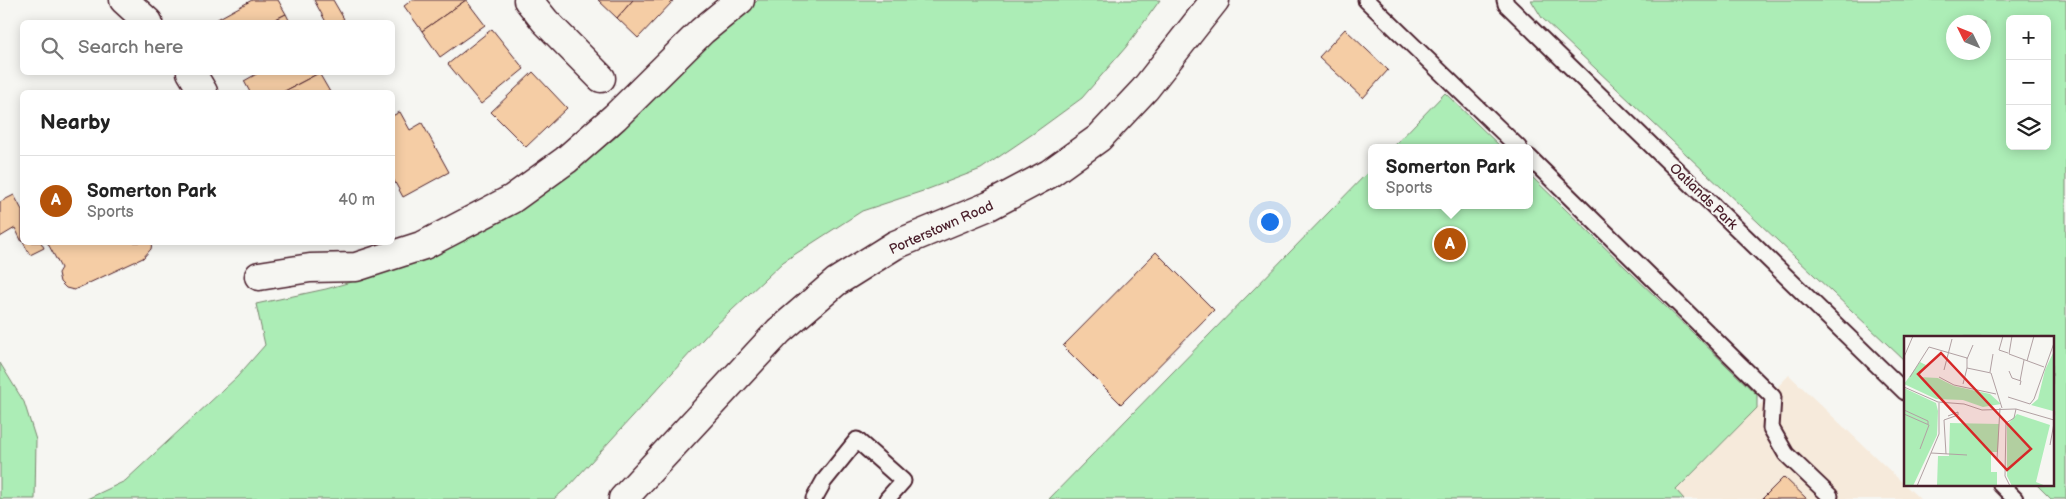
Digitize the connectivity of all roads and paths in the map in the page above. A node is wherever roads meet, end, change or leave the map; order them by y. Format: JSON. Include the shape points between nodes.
{"nodes":[{"id":1,"x":124,"y":0,"type":"edge"},
{"id":2,"x":528,"y":0,"type":"edge"},
{"id":3,"x":740,"y":0,"type":"edge"},
{"id":4,"x":1215,"y":0,"type":"edge"},
{"id":5,"x":1366,"y":0,"type":"edge"},
{"id":6,"x":1505,"y":0,"type":"edge"},
{"id":7,"x":146,"y":20,"type":"edge"},
{"id":8,"x":193,"y":75,"type":"edge"},
{"id":9,"x":601,"y":78,"type":"dead end"},
{"id":10,"x":201,"y":90,"type":"edge"},
{"id":11,"x":1515,"y":144,"type":"edge"},
{"id":12,"x":1533,"y":161,"type":"edge"},
{"id":13,"x":259,"y":276,"type":"dead end"},
{"id":14,"x":1904,"y":391,"type":"edge"},
{"id":15,"x":2002,"y":486,"type":"edge"},
{"id":16,"x":1830,"y":496,"type":"dead end"},
{"id":17,"x":623,"y":499,"type":"edge"},
{"id":18,"x":814,"y":499,"type":"edge"},
{"id":19,"x":887,"y":499,"type":"edge"},
{"id":20,"x":2015,"y":499,"type":"edge"}],
"edges":[{"from":1,"to":7,"type":"street"},
{"from":2,"to":9,"type":"street"},
{"from":3,"to":13,"type":"street","via":[[702,31],[615,117],[566,160],[512,200],[424,245],[356,267],[310,268]]},
{"from":4,"to":17,"type":"street","name":"Porterstown Road","via":[[1145,89],[1099,138],[1049,174],[989,206],[895,245],[836,282],[779,331]]},
{"from":5,"to":11,"type":"lane"},
{"from":6,"to":14,"type":"lane","name":"Oatlands Park"},
{"from":8,"to":10,"type":"street"},
{"from":12,"to":16,"type":"lane","via":[[1773,397],[1771,428],[1786,454]]},
{"from":15,"to":20,"type":"lane"},
{"from":18,"to":19,"type":"lane","via":[[824,480],[857,440],[903,481]]}]}
